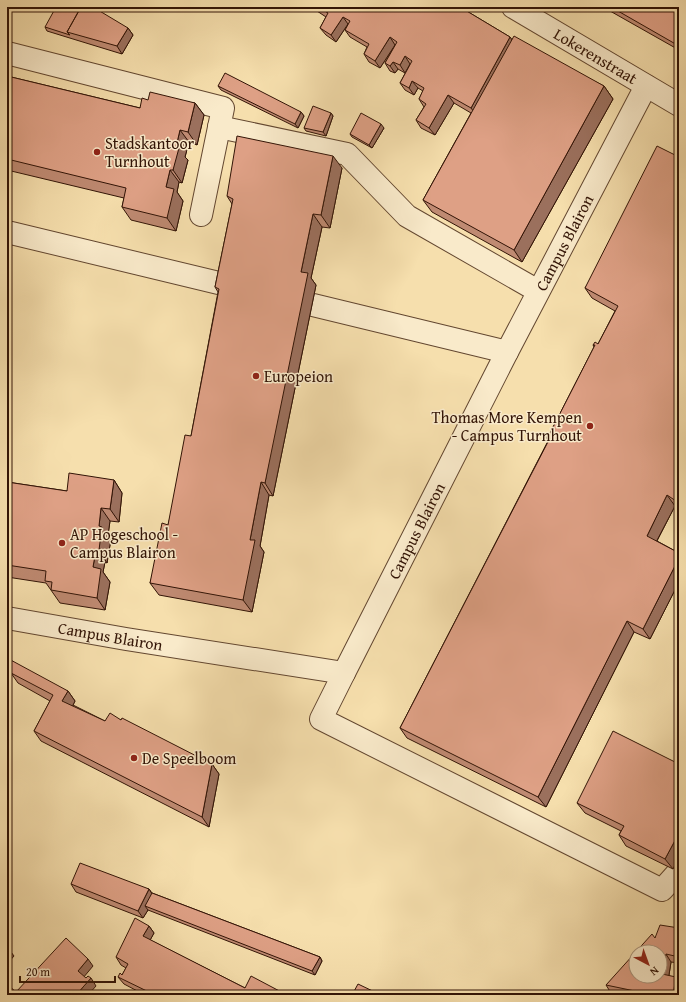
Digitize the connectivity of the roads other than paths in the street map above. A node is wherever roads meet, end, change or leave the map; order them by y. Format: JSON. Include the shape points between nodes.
{"nodes":[{"id":1,"x":513,"y":7,"type":"edge"},
{"id":2,"x":7,"y":53,"type":"edge"},
{"id":3,"x":646,"y":86,"type":"junction"},
{"id":4,"x":679,"y":105,"type":"edge"},
{"id":5,"x":219,"y":127,"type":"junction"},
{"id":6,"x":201,"y":215,"type":"dead end"},
{"id":7,"x":7,"y":232,"type":"edge"},
{"id":8,"x":227,"y":285,"type":"edge"},
{"id":9,"x":538,"y":291,"type":"junction"},
{"id":10,"x":313,"y":306,"type":"dead end"},
{"id":11,"x":507,"y":352,"type":"junction"},
{"id":12,"x":7,"y":618,"type":"edge"},
{"id":13,"x":344,"y":673,"type":"junction"},
{"id":14,"x":679,"y":871,"type":"edge"}],
"edges":[{"from":1,"to":3,"type":"street","name":"Lokerenstraat"},
{"from":2,"to":5,"type":"street","via":[[223,108]]},
{"from":3,"to":4,"type":"street","name":"Lokerenstraat"},
{"from":3,"to":9,"type":"street","name":"Campus Blairon"},
{"from":5,"to":6,"type":"street"},
{"from":5,"to":9,"type":"street","via":[[347,154],[407,216]]},
{"from":7,"to":8,"type":"street"},
{"from":9,"to":11,"type":"street","name":"Campus Blairon"},
{"from":10,"to":11,"type":"street"},
{"from":11,"to":13,"type":"street","name":"Campus Blairon"},
{"from":12,"to":13,"type":"street","name":"Campus Blairon"},
{"from":13,"to":14,"type":"street","via":[[321,719],[662,890]]}]}
